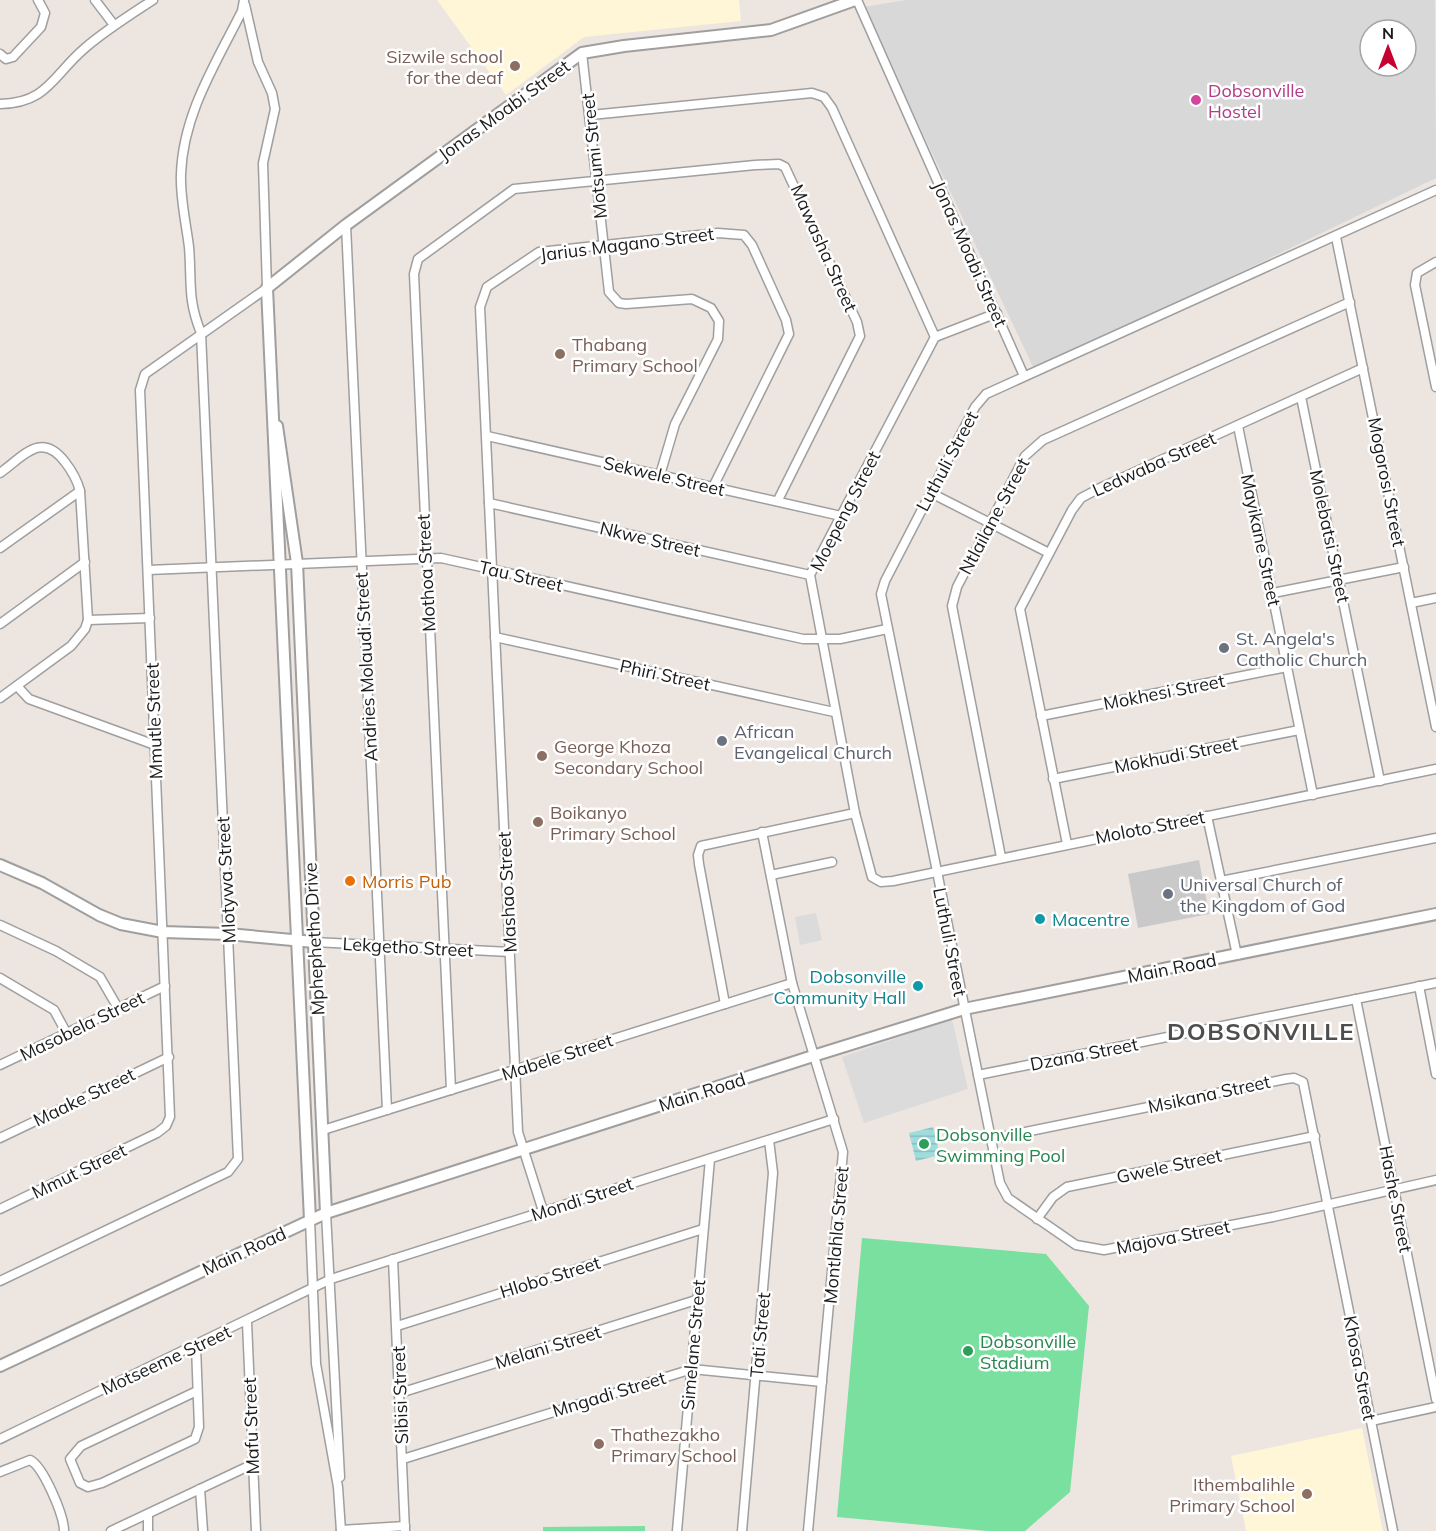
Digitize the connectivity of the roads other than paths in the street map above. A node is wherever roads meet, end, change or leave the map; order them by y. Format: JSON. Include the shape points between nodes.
{"nodes":[{"id":1,"x":38,"y":0,"type":"edge"},
{"id":2,"x":95,"y":0,"type":"edge"},
{"id":3,"x":153,"y":0,"type":"edge"},
{"id":4,"x":856,"y":0,"type":"edge"},
{"id":5,"x":244,"y":2,"type":"edge"},
{"id":6,"x":114,"y":25,"type":"junction"},
{"id":7,"x":582,"y":53,"type":"junction"},
{"id":8,"x":0,"y":54,"type":"edge"},
{"id":9,"x":0,"y":104,"type":"edge"},
{"id":10,"x":591,"y":115,"type":"junction"},
{"id":11,"x":597,"y":180,"type":"junction"},
{"id":12,"x":1436,"y":190,"type":"edge"},
{"id":13,"x":346,"y":225,"type":"junction"},
{"id":14,"x":1336,"y":237,"type":"junction"},
{"id":15,"x":604,"y":246,"type":"junction"},
{"id":16,"x":1436,"y":261,"type":"edge"},
{"id":17,"x":267,"y":288,"type":"junction"},
{"id":18,"x":1350,"y":302,"type":"junction"},
{"id":19,"x":997,"y":313,"type":"junction"},
{"id":20,"x":201,"y":333,"type":"junction"},
{"id":21,"x":935,"y":338,"type":"junction"},
{"id":22,"x":1363,"y":368,"type":"junction"},
{"id":23,"x":1024,"y":376,"type":"junction"},
{"id":24,"x":1436,"y":387,"type":"edge"},
{"id":25,"x":271,"y":393,"type":"junction"},
{"id":26,"x":1301,"y":397,"type":"junction"},
{"id":27,"x":1238,"y":426,"type":"junction"},
{"id":28,"x":487,"y":436,"type":"junction"},
{"id":29,"x":0,"y":473,"type":"edge"},
{"id":30,"x":660,"y":475,"type":"junction"},
{"id":31,"x":712,"y":487,"type":"junction"},
{"id":32,"x":80,"y":491,"type":"junction"},
{"id":33,"x":931,"y":493,"type":"junction"},
{"id":34,"x":778,"y":500,"type":"junction"},
{"id":35,"x":489,"y":503,"type":"junction"},
{"id":36,"x":841,"y":516,"type":"junction"},
{"id":37,"x":990,"y":524,"type":"junction"},
{"id":38,"x":0,"y":548,"type":"edge"},
{"id":39,"x":1049,"y":553,"type":"junction"},
{"id":40,"x":425,"y":557,"type":"junction"},
{"id":41,"x":361,"y":560,"type":"junction"},
{"id":42,"x":85,"y":562,"type":"junction"},
{"id":43,"x":297,"y":563,"type":"junction"},
{"id":44,"x":280,"y":564,"type":"junction"},
{"id":45,"x":212,"y":567,"type":"junction"},
{"id":46,"x":1404,"y":567,"type":"junction"},
{"id":47,"x":491,"y":569,"type":"junction"},
{"id":48,"x":148,"y":570,"type":"junction"},
{"id":49,"x":810,"y":575,"type":"junction"},
{"id":50,"x":1338,"y":579,"type":"junction"},
{"id":51,"x":1273,"y":593,"type":"junction"},
{"id":52,"x":1436,"y":598,"type":"edge"},
{"id":53,"x":1411,"y":603,"type":"junction"},
{"id":54,"x":150,"y":618,"type":"junction"},
{"id":55,"x":88,"y":620,"type":"junction"},
{"id":56,"x":0,"y":624,"type":"edge"},
{"id":57,"x":887,"y":629,"type":"junction"},
{"id":58,"x":495,"y":637,"type":"junction"},
{"id":59,"x":820,"y":641,"type":"junction"},
{"id":60,"x":1287,"y":667,"type":"junction"},
{"id":61,"x":17,"y":686,"type":"junction"},
{"id":62,"x":0,"y":698,"type":"edge"},
{"id":63,"x":834,"y":712,"type":"junction"},
{"id":64,"x":1041,"y":716,"type":"junction"},
{"id":65,"x":1436,"y":727,"type":"edge"},
{"id":66,"x":1299,"y":730,"type":"junction"},
{"id":67,"x":155,"y":744,"type":"junction"},
{"id":68,"x":1436,"y":769,"type":"edge"},
{"id":69,"x":1053,"y":779,"type":"junction"},
{"id":70,"x":1380,"y":781,"type":"junction"},
{"id":71,"x":1313,"y":795,"type":"junction"},
{"id":72,"x":855,"y":813,"type":"junction"},
{"id":73,"x":1207,"y":816,"type":"junction"},
{"id":74,"x":762,"y":832,"type":"junction"},
{"id":75,"x":1436,"y":838,"type":"edge"},
{"id":76,"x":1067,"y":844,"type":"junction"},
{"id":77,"x":1001,"y":857,"type":"junction"},
{"id":78,"x":832,"y":862,"type":"dead end"},
{"id":79,"x":0,"y":865,"type":"edge"},
{"id":80,"x":869,"y":872,"type":"joint"},
{"id":81,"x":937,"y":872,"type":"junction"},
{"id":82,"x":771,"y":875,"type":"junction"},
{"id":83,"x":1221,"y":881,"type":"junction"},
{"id":84,"x":1436,"y":914,"type":"edge"},
{"id":85,"x":0,"y":925,"type":"edge"},
{"id":86,"x":164,"y":932,"type":"junction"},
{"id":87,"x":228,"y":934,"type":"junction"},
{"id":88,"x":296,"y":941,"type":"junction"},
{"id":89,"x":314,"y":942,"type":"junction"},
{"id":90,"x":379,"y":944,"type":"junction"},
{"id":91,"x":444,"y":949,"type":"junction"},
{"id":92,"x":510,"y":952,"type":"junction"},
{"id":93,"x":1237,"y":955,"type":"junction"},
{"id":94,"x":0,"y":978,"type":"edge"},
{"id":95,"x":1436,"y":982,"type":"edge"},
{"id":96,"x":792,"y":983,"type":"junction"},
{"id":97,"x":165,"y":986,"type":"junction"},
{"id":98,"x":1419,"y":986,"type":"junction"},
{"id":99,"x":1356,"y":999,"type":"junction"},
{"id":100,"x":725,"y":1004,"type":"junction"},
{"id":101,"x":118,"y":1008,"type":"junction"},
{"id":102,"x":964,"y":1009,"type":"junction"},
{"id":103,"x":67,"y":1034,"type":"junction"},
{"id":104,"x":813,"y":1056,"type":"junction"},
{"id":105,"x":169,"y":1057,"type":"junction"},
{"id":106,"x":0,"y":1065,"type":"edge"},
{"id":107,"x":516,"y":1070,"type":"junction"},
{"id":108,"x":1436,"y":1074,"type":"edge"},
{"id":109,"x":978,"y":1075,"type":"junction"},
{"id":110,"x":451,"y":1090,"type":"junction"},
{"id":111,"x":387,"y":1110,"type":"junction"},
{"id":112,"x":834,"y":1119,"type":"junction"},
{"id":113,"x":323,"y":1130,"type":"junction"},
{"id":114,"x":158,"y":1133,"type":"joint"},
{"id":115,"x":1315,"y":1136,"type":"junction"},
{"id":116,"x":0,"y":1138,"type":"edge"},
{"id":117,"x":991,"y":1139,"type":"junction"},
{"id":118,"x":769,"y":1140,"type":"junction"},
{"id":119,"x":523,"y":1149,"type":"junction"},
{"id":120,"x":710,"y":1159,"type":"junction"},
{"id":121,"x":1436,"y":1180,"type":"edge"},
{"id":122,"x":1393,"y":1189,"type":"junction"},
{"id":123,"x":1328,"y":1205,"type":"junction"},
{"id":124,"x":0,"y":1209,"type":"edge"},
{"id":125,"x":543,"y":1211,"type":"junction"},
{"id":126,"x":326,"y":1213,"type":"junction"},
{"id":127,"x":1037,"y":1219,"type":"junction"},
{"id":128,"x":310,"y":1220,"type":"junction"},
{"id":129,"x":704,"y":1229,"type":"junction"},
{"id":130,"x":393,"y":1259,"type":"junction"},
{"id":131,"x":331,"y":1279,"type":"junction"},
{"id":132,"x":0,"y":1281,"type":"edge"},
{"id":133,"x":312,"y":1290,"type":"junction"},
{"id":134,"x":696,"y":1300,"type":"junction"},
{"id":135,"x":247,"y":1322,"type":"junction"},
{"id":136,"x":397,"y":1326,"type":"junction"},
{"id":137,"x":196,"y":1346,"type":"junction"},
{"id":138,"x":0,"y":1366,"type":"edge"},
{"id":139,"x":692,"y":1369,"type":"junction"},
{"id":140,"x":756,"y":1375,"type":"junction"},
{"id":141,"x":822,"y":1382,"type":"junction"},
{"id":142,"x":198,"y":1391,"type":"junction"},
{"id":143,"x":400,"y":1393,"type":"junction"},
{"id":144,"x":1436,"y":1400,"type":"edge"},
{"id":145,"x":1436,"y":1407,"type":"edge"},
{"id":146,"x":1371,"y":1421,"type":"junction"},
{"id":147,"x":0,"y":1438,"type":"edge"},
{"id":148,"x":403,"y":1459,"type":"junction"},
{"id":149,"x":253,"y":1464,"type":"junction"},
{"id":150,"x":0,"y":1472,"type":"edge"},
{"id":151,"x":338,"y":1487,"type":"junction"},
{"id":152,"x":200,"y":1489,"type":"junction"},
{"id":153,"x":148,"y":1514,"type":"junction"},
{"id":154,"x":405,"y":1529,"type":"edge"},
{"id":155,"x":64,"y":1531,"type":"edge"},
{"id":156,"x":111,"y":1531,"type":"edge"},
{"id":157,"x":148,"y":1531,"type":"edge"},
{"id":158,"x":203,"y":1531,"type":"edge"},
{"id":159,"x":256,"y":1531,"type":"edge"},
{"id":160,"x":341,"y":1531,"type":"edge"},
{"id":161,"x":677,"y":1531,"type":"edge"},
{"id":162,"x":742,"y":1531,"type":"edge"},
{"id":163,"x":808,"y":1531,"type":"edge"},
{"id":164,"x":1393,"y":1531,"type":"edge"}],
"edges":[{"from":1,"to":8,"type":"street","via":[[45,13],[41,27],[13,57],[6,59]]},
{"from":2,"to":6,"type":"street"},
{"from":3,"to":6,"type":"street"},
{"from":4,"to":7,"type":"street","name":"Jonas Moabi Street","via":[[771,30]]},
{"from":4,"to":19,"type":"street","name":"Jonas Moabi Street"},
{"from":5,"to":17,"type":"street","via":[[258,62],[275,109],[263,163]]},
{"from":5,"to":20,"type":"street","name":"Mlotywa Street","via":[[190,117],[183,153],[181,186],[189,249],[190,303]]},
{"from":6,"to":9,"type":"street","via":[[77,55],[40,95]]},
{"from":7,"to":10,"type":"street","name":"Motsumi Street"},
{"from":7,"to":13,"type":"street","name":"Jonas Moabi Street"},
{"from":10,"to":11,"type":"street","name":"Motsumi Street"},
{"from":10,"to":21,"type":"street","via":[[812,93],[824,97]]},
{"from":11,"to":15,"type":"street","name":"Motsumi Street"},
{"from":11,"to":34,"type":"street","name":"Mawasha Street","via":[[771,164],[785,166],[790,172],[860,336]]},
{"from":11,"to":40,"type":"street","name":"Mothoa Street","via":[[510,190],[426,251],[416,263]]},
{"from":12,"to":14,"type":"street","name":"Luthuli Street"},
{"from":13,"to":17,"type":"street","name":"Jonas Moabi Street"},
{"from":13,"to":41,"type":"street","name":"Andries Molaudi Street"},
{"from":14,"to":18,"type":"street","name":"Mogorosi Street"},
{"from":14,"to":23,"type":"street","name":"Luthuli Street"},
{"from":15,"to":28,"type":"street","name":"Jarius Magano Street","via":[[533,254],[483,292],[480,308]]},
{"from":15,"to":30,"type":"street","name":"Motsumi Street","via":[[609,292],[619,303],[698,300],[711,308],[719,321],[718,339],[675,424]]},
{"from":15,"to":31,"type":"street","name":"Jarius Magano Street","via":[[740,233],[752,245],[782,310],[789,328],[788,340]]},
{"from":16,"to":24,"type":"street","via":[[1417,273],[1415,285]]},
{"from":17,"to":20,"type":"street","name":"Jonas Moabi Street"},
{"from":17,"to":25,"type":"street","name":"Mphephetho Drive"},
{"from":18,"to":22,"type":"street","name":"Mogorosi Street"},
{"from":18,"to":37,"type":"street","name":"Ntlailane Street","via":[[1043,440],[1025,456]]},
{"from":19,"to":21,"type":"street"},
{"from":19,"to":23,"type":"street","name":"Jonas Moabi Street"},
{"from":20,"to":45,"type":"street","name":"Mlotywa Street"},
{"from":20,"to":48,"type":"street","name":"Mmutle Street","via":[[145,374],[140,382]]},
{"from":21,"to":36,"type":"street","name":"Moepeng Street"},
{"from":22,"to":26,"type":"street","name":"Ledwaba Street"},
{"from":22,"to":46,"type":"street","name":"Mogorosi Street"},
{"from":23,"to":33,"type":"street","name":"Luthuli Street","via":[[981,398]]},
{"from":25,"to":43,"type":"street","name":"Mphephetho Drive"},
{"from":25,"to":44,"type":"street","name":"Mphephetho Drive"},
{"from":26,"to":27,"type":"street","name":"Ledwaba Street"},
{"from":26,"to":50,"type":"street","name":"Molebatsi Street"},
{"from":27,"to":39,"type":"street","name":"Ledwaba Street","via":[[1086,495],[1072,510]]},
{"from":27,"to":51,"type":"street","name":"Mayikane Street"},
{"from":28,"to":30,"type":"street","name":"Sekwele Street"},
{"from":28,"to":35,"type":"street","name":"Jarius Magano Street"},
{"from":29,"to":32,"type":"street","via":[[34,449],[47,446],[72,472]]},
{"from":30,"to":31,"type":"street","name":"Sekwele Street"},
{"from":31,"to":34,"type":"street","name":"Sekwele Street"},
{"from":32,"to":38,"type":"street"},
{"from":32,"to":42,"type":"street"},
{"from":33,"to":37,"type":"street"},
{"from":33,"to":57,"type":"street","name":"Luthuli Street","via":[[882,588]]},
{"from":34,"to":36,"type":"street","name":"Sekwele Street"},
{"from":35,"to":47,"type":"street","name":"Jarius Magano Street"},
{"from":35,"to":49,"type":"street","name":"Nkwe Street"},
{"from":36,"to":49,"type":"street","name":"Moepeng Street"},
{"from":37,"to":39,"type":"street"},
{"from":37,"to":77,"type":"street","name":"Ntlailane Street","via":[[957,587],[952,606]]},
{"from":39,"to":64,"type":"street","name":"Ledwaba Street","via":[[1020,609]]},
{"from":40,"to":41,"type":"street","name":"Tau Street"},
{"from":40,"to":47,"type":"street","name":"Tau Street"},
{"from":40,"to":91,"type":"street","name":"Mothoa Street"},
{"from":41,"to":43,"type":"street","name":"Tau Street"},
{"from":41,"to":90,"type":"street","name":"Andries Molaudi Street"},
{"from":42,"to":55,"type":"street"},
{"from":42,"to":56,"type":"street"},
{"from":43,"to":44,"type":"street","name":"Tau Street"},
{"from":43,"to":89,"type":"street","name":"Mphephetho Drive"},
{"from":44,"to":45,"type":"street","name":"Tau Street"},
{"from":44,"to":88,"type":"street","name":"Mphephetho Drive"},
{"from":45,"to":48,"type":"street","name":"Tau Street"},
{"from":45,"to":87,"type":"street","name":"Mlotywa Street"},
{"from":46,"to":50,"type":"street"},
{"from":46,"to":53,"type":"street","name":"Mogorosi Street"},
{"from":47,"to":58,"type":"street","name":"Mashao Street"},
{"from":47,"to":59,"type":"street","name":"Tau Street"},
{"from":48,"to":54,"type":"street","name":"Mmutle Street"},
{"from":49,"to":59,"type":"street","name":"Moepeng Street"},
{"from":50,"to":51,"type":"street"},
{"from":50,"to":70,"type":"street","name":"Molebatsi Street"},
{"from":51,"to":60,"type":"street","name":"Mayikane Street"},
{"from":52,"to":53,"type":"street"},
{"from":53,"to":65,"type":"street","name":"Mogorosi Street"},
{"from":54,"to":55,"type":"street"},
{"from":54,"to":67,"type":"street","name":"Mmutle Street"},
{"from":55,"to":61,"type":"street","via":[[79,639]]},
{"from":57,"to":59,"type":"street","name":"Tau Street"},
{"from":57,"to":81,"type":"street","name":"Luthuli Street"},
{"from":58,"to":63,"type":"street","name":"Phiri Street"},
{"from":58,"to":92,"type":"street","name":"Mashao Street"},
{"from":59,"to":63,"type":"street","name":"Moepeng Street"},
{"from":60,"to":64,"type":"street","name":"Mokhesi Street"},
{"from":60,"to":66,"type":"street","name":"Mayikane Street"},
{"from":61,"to":62,"type":"street"},
{"from":61,"to":67,"type":"street","via":[[29,699]]},
{"from":63,"to":72,"type":"street","name":"Moepeng Street"},
{"from":64,"to":69,"type":"street","name":"Ledwaba Street"},
{"from":66,"to":69,"type":"street","name":"Mokhudi Street"},
{"from":66,"to":71,"type":"street","name":"Mayikane Street"},
{"from":67,"to":86,"type":"street","name":"Mmutle Street"},
{"from":68,"to":70,"type":"street","name":"Moloto Street"},
{"from":69,"to":76,"type":"street","name":"Ledwaba Street"},
{"from":70,"to":71,"type":"street","name":"Moloto Street"},
{"from":71,"to":73,"type":"street","name":"Moloto Street"},
{"from":72,"to":74,"type":"street"},
{"from":72,"to":80,"type":"street","name":"Moepeng Street"},
{"from":73,"to":76,"type":"street","name":"Moloto Street"},
{"from":73,"to":83,"type":"street"},
{"from":74,"to":82,"type":"street","name":"Montlahla Street"},
{"from":74,"to":100,"type":"street","via":[[705,843],[698,855]]},
{"from":75,"to":83,"type":"street"},
{"from":76,"to":77,"type":"street","name":"Moloto Street"},
{"from":77,"to":81,"type":"street","name":"Moloto Street"},
{"from":78,"to":82,"type":"street"},
{"from":79,"to":86,"type":"street","name":"Lekgetho Street","via":[[110,920]]},
{"from":80,"to":81,"type":"street","name":"Moloto Street","via":[[881,882]]},
{"from":81,"to":102,"type":"street","name":"Luthuli Street"},
{"from":82,"to":96,"type":"street","name":"Montlahla Street"},
{"from":83,"to":93,"type":"street"},
{"from":84,"to":93,"type":"street","name":"Main Road"},
{"from":85,"to":101,"type":"street","via":[[100,977]]},
{"from":86,"to":87,"type":"street","name":"Lekgetho Street"},
{"from":86,"to":97,"type":"street","name":"Mmutle Street"},
{"from":87,"to":88,"type":"street","name":"Lekgetho Street"},
{"from":87,"to":132,"type":"street","name":"Mlotywa Street","via":[[239,1151],[235,1166]]},
{"from":88,"to":89,"type":"street","name":"Lekgetho Street"},
{"from":88,"to":128,"type":"street","name":"Mphephetho Drive"},
{"from":89,"to":90,"type":"street","name":"Lekgetho Street"},
{"from":89,"to":113,"type":"street","name":"Mphephetho Drive"},
{"from":90,"to":91,"type":"street","name":"Lekgetho Street"},
{"from":90,"to":111,"type":"street","name":"Andries Molaudi Street"},
{"from":91,"to":92,"type":"street","name":"Lekgetho Street"},
{"from":91,"to":110,"type":"street","name":"Mothoa Street"},
{"from":92,"to":107,"type":"street","name":"Mashao Street"},
{"from":93,"to":102,"type":"street","name":"Main Road"},
{"from":94,"to":103,"type":"street","via":[[54,1010]]},
{"from":95,"to":98,"type":"street","name":"Dzana Street"},
{"from":96,"to":100,"type":"street","name":"Mabele Street"},
{"from":96,"to":104,"type":"street","name":"Montlahla Street"},
{"from":97,"to":101,"type":"street","name":"Masobela Street"},
{"from":97,"to":105,"type":"street","name":"Mmutle Street"},
{"from":98,"to":99,"type":"street","name":"Dzana Street"},
{"from":98,"to":108,"type":"street"},
{"from":99,"to":109,"type":"street","name":"Dzana Street"},
{"from":99,"to":122,"type":"street","name":"Hashe Street"},
{"from":100,"to":107,"type":"street","name":"Mabele Street"},
{"from":101,"to":103,"type":"street","name":"Masobela Street"},
{"from":102,"to":104,"type":"street","name":"Main Road"},
{"from":102,"to":109,"type":"street","name":"Majova Street"},
{"from":103,"to":106,"type":"street","name":"Masobela Street"},
{"from":104,"to":112,"type":"street","name":"Montlahla Street"},
{"from":104,"to":119,"type":"street","name":"Main Road"},
{"from":105,"to":114,"type":"street","name":"Mmutle Street","via":[[170,1117]]},
{"from":105,"to":116,"type":"street","name":"Maake Street"},
{"from":107,"to":110,"type":"street","name":"Mabele Street"},
{"from":107,"to":119,"type":"street","name":"Mashao Street","via":[[518,1132]]},
{"from":109,"to":117,"type":"street","name":"Majova Street"},
{"from":110,"to":111,"type":"street","name":"Mabele Street"},
{"from":111,"to":113,"type":"street","name":"Mabele Street"},
{"from":112,"to":118,"type":"street","name":"Mondi Street"},
{"from":112,"to":141,"type":"street","name":"Montlahla Street","via":[[843,1152],[843,1170]]},
{"from":113,"to":126,"type":"street","name":"Mphephetho Drive"},
{"from":114,"to":124,"type":"street","name":"Mmut Street"},
{"from":115,"to":117,"type":"street","name":"Msikana Street","via":[[1306,1089],[1294,1078]]},
{"from":115,"to":123,"type":"street","name":"Msikana Street"},
{"from":115,"to":127,"type":"street","name":"Gwele Street","via":[[1067,1187],[1053,1197]]},
{"from":117,"to":127,"type":"street","name":"Majova Street","via":[[1002,1190]]},
{"from":118,"to":120,"type":"street","name":"Mondi Street"},
{"from":118,"to":140,"type":"street","name":"Tati Street","via":[[773,1173]]},
{"from":119,"to":125,"type":"street","name":"Mashao Street"},
{"from":119,"to":126,"type":"street","name":"Main Road"},
{"from":120,"to":125,"type":"street","name":"Mondi Street"},
{"from":120,"to":129,"type":"street","name":"Simelane Street"},
{"from":121,"to":122,"type":"street","name":"Majova Street"},
{"from":122,"to":123,"type":"street","name":"Majova Street"},
{"from":122,"to":144,"type":"street","name":"Hashe Street"},
{"from":123,"to":127,"type":"street","name":"Majova Street","via":[[1104,1250],[1076,1245]]},
{"from":123,"to":146,"type":"street","name":"Khosa Street"},
{"from":125,"to":130,"type":"street","name":"Mondi Street"},
{"from":126,"to":128,"type":"street","name":"Main Road"},
{"from":126,"to":131,"type":"street","name":"Mphephetho Drive"},
{"from":128,"to":133,"type":"street","name":"Mphephetho Drive"},
{"from":128,"to":138,"type":"street","name":"Main Road"},
{"from":129,"to":134,"type":"street","name":"Simelane Street"},
{"from":129,"to":136,"type":"street","name":"Hlobo Street"},
{"from":130,"to":131,"type":"street","name":"Mondi Street"},
{"from":130,"to":136,"type":"street","name":"Sibisi Street"},
{"from":131,"to":133,"type":"street","name":"Motseeme Street"},
{"from":131,"to":151,"type":"street","name":"Mphephetho Drive"},
{"from":133,"to":135,"type":"street","name":"Motseeme Street"},
{"from":133,"to":151,"type":"street","name":"Mphephetho Drive","via":[[316,1364]]},
{"from":134,"to":139,"type":"street","name":"Simelane Street"},
{"from":134,"to":143,"type":"street","name":"Melani Street"},
{"from":135,"to":137,"type":"street","name":"Motseeme Street"},
{"from":135,"to":149,"type":"street","name":"Mafu Street"},
{"from":136,"to":143,"type":"street","name":"Sibisi Street"},
{"from":137,"to":142,"type":"street"},
{"from":137,"to":147,"type":"street","name":"Motseeme Street"},
{"from":139,"to":140,"type":"street","name":"Mngadi Street"},
{"from":139,"to":148,"type":"street","name":"Mngadi Street"},
{"from":139,"to":161,"type":"street","name":"Simelane Street"},
{"from":140,"to":141,"type":"street","name":"Mngadi Street"},
{"from":140,"to":162,"type":"street","name":"Tati Street"},
{"from":141,"to":163,"type":"street","name":"Montlahla Street"},
{"from":142,"to":142,"type":"street","via":[[200,1427],[195,1439],[94,1486],[80,1483],[70,1464],[73,1453],[81,1446]]},
{"from":143,"to":148,"type":"street","name":"Sibisi Street"},
{"from":145,"to":146,"type":"street"},
{"from":146,"to":164,"type":"street","name":"Khosa Street"},
{"from":148,"to":154,"type":"street","name":"Sibisi Street"},
{"from":149,"to":152,"type":"street"},
{"from":149,"to":159,"type":"street","name":"Mafu Street"},
{"from":150,"to":155,"type":"street","via":[[23,1461],[39,1465],[63,1519]]},
{"from":151,"to":160,"type":"street","name":"Mphephetho Drive"},
{"from":152,"to":153,"type":"street"},
{"from":152,"to":158,"type":"street"},
{"from":153,"to":156,"type":"street"},
{"from":153,"to":157,"type":"street"},
{"from":154,"to":160,"type":"street"}]}
